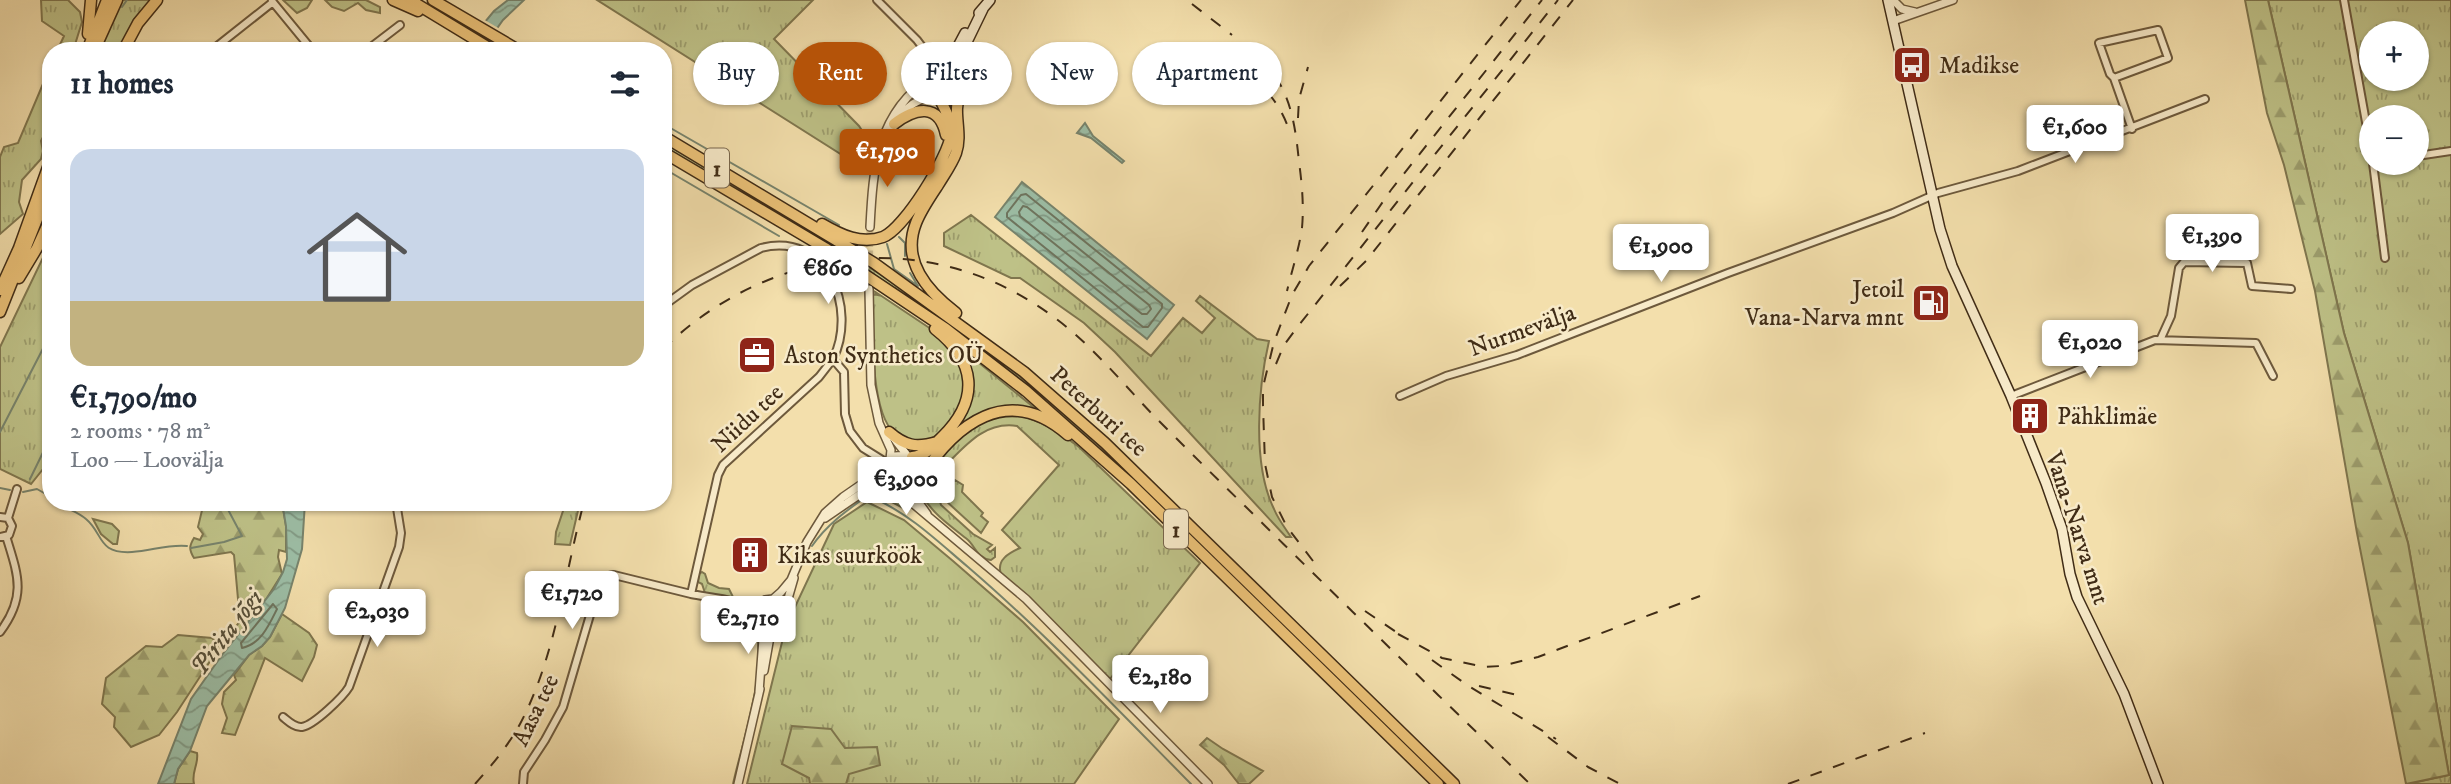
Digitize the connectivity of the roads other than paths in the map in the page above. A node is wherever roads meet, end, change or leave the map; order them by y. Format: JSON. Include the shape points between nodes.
{"nodes":[{"id":1,"x":92,"y":0,"type":"edge"},
{"id":2,"x":107,"y":0,"type":"edge"},
{"id":3,"x":117,"y":0,"type":"edge"},
{"id":4,"x":157,"y":0,"type":"edge"},
{"id":5,"x":393,"y":0,"type":"edge"},
{"id":6,"x":410,"y":0,"type":"edge"},
{"id":7,"x":433,"y":0,"type":"edge"},
{"id":8,"x":447,"y":0,"type":"edge"},
{"id":9,"x":877,"y":0,"type":"edge"},
{"id":10,"x":990,"y":0,"type":"edge"},
{"id":11,"x":1891,"y":0,"type":"edge"},
{"id":12,"x":1953,"y":0,"type":"edge"},
{"id":13,"x":2344,"y":0,"type":"edge"},
{"id":14,"x":272,"y":1,"type":"edge"},
{"id":15,"x":983,"y":9,"type":"junction"},
{"id":16,"x":1919,"y":12,"type":"junction"},
{"id":17,"x":442,"y":20,"type":"junction"},
{"id":18,"x":470,"y":21,"type":"junction"},
{"id":19,"x":1893,"y":21,"type":"junction"},
{"id":20,"x":400,"y":25,"type":"dead end"},
{"id":21,"x":87,"y":42,"type":"edge"},
{"id":22,"x":89,"y":42,"type":"edge"},
{"id":23,"x":99,"y":42,"type":"edge"},
{"id":24,"x":128,"y":42,"type":"edge"},
{"id":25,"x":222,"y":42,"type":"edge"},
{"id":26,"x":306,"y":42,"type":"edge"},
{"id":27,"x":378,"y":42,"type":"edge"},
{"id":28,"x":479,"y":42,"type":"edge"},
{"id":29,"x":504,"y":42,"type":"edge"},
{"id":30,"x":920,"y":42,"type":"edge"},
{"id":31,"x":959,"y":42,"type":"edge"},
{"id":32,"x":967,"y":42,"type":"edge"},
{"id":33,"x":2114,"y":78,"type":"junction"},
{"id":34,"x":2205,"y":99,"type":"dead end"},
{"id":35,"x":901,"y":104,"type":"edge"},
{"id":36,"x":910,"y":105,"type":"edge"},
{"id":37,"x":941,"y":105,"type":"edge"},
{"id":38,"x":957,"y":105,"type":"edge"},
{"id":39,"x":2363,"y":105,"type":"edge"},
{"id":40,"x":894,"y":124,"type":"junction"},
{"id":41,"x":2132,"y":129,"type":"junction"},
{"id":42,"x":672,"y":141,"type":"edge"},
{"id":43,"x":880,"y":148,"type":"junction"},
{"id":44,"x":946,"y":151,"type":"junction"},
{"id":45,"x":2451,"y":152,"type":"edge"},
{"id":46,"x":2429,"y":155,"type":"edge"},
{"id":47,"x":672,"y":157,"type":"edge"},
{"id":48,"x":2375,"y":175,"type":"edge"},
{"id":49,"x":42,"y":184,"type":"edge"},
{"id":50,"x":1932,"y":195,"type":"junction"},
{"id":51,"x":771,"y":200,"type":"junction"},
{"id":52,"x":42,"y":207,"type":"edge"},
{"id":53,"x":870,"y":227,"type":"tunnel mouth"},
{"id":54,"x":42,"y":235,"type":"edge"},
{"id":55,"x":2385,"y":258,"type":"dead end"},
{"id":56,"x":13,"y":283,"type":"junction"},
{"id":57,"x":869,"y":289,"type":"tunnel mouth"},
{"id":58,"x":2291,"y":289,"type":"dead end"},
{"id":59,"x":0,"y":290,"type":"edge"},
{"id":60,"x":895,"y":295,"type":"junction"},
{"id":61,"x":672,"y":299,"type":"edge"},
{"id":62,"x":0,"y":312,"type":"edge"},
{"id":63,"x":2161,"y":338,"type":"junction"},
{"id":64,"x":994,"y":349,"type":"junction"},
{"id":65,"x":833,"y":359,"type":"junction"},
{"id":66,"x":2273,"y":376,"type":"dead end"},
{"id":67,"x":1400,"y":396,"type":"dead end"},
{"id":68,"x":2011,"y":396,"type":"junction"},
{"id":69,"x":877,"y":412,"type":"junction"},
{"id":70,"x":889,"y":432,"type":"junction"},
{"id":71,"x":937,"y":442,"type":"junction"},
{"id":72,"x":909,"y":456,"type":"junction"},
{"id":73,"x":887,"y":463,"type":"junction"},
{"id":74,"x":887,"y":483,"type":"junction"},
{"id":75,"x":917,"y":483,"type":"junction"},
{"id":76,"x":1131,"y":484,"type":"junction"},
{"id":77,"x":17,"y":489,"type":"dead end"},
{"id":78,"x":898,"y":491,"type":"junction"},
{"id":79,"x":397,"y":511,"type":"edge"},
{"id":80,"x":4,"y":518,"type":"edge"},
{"id":81,"x":931,"y":520,"type":"junction"},
{"id":82,"x":820,"y":522,"type":"junction"},
{"id":83,"x":3,"y":537,"type":"edge"},
{"id":84,"x":797,"y":567,"type":"junction"},
{"id":85,"x":691,"y":594,"type":"junction"},
{"id":86,"x":772,"y":598,"type":"junction"},
{"id":87,"x":763,"y":601,"type":"junction"},
{"id":88,"x":737,"y":603,"type":"junction"},
{"id":89,"x":784,"y":613,"type":"junction"},
{"id":90,"x":758,"y":616,"type":"junction"},
{"id":91,"x":774,"y":624,"type":"junction"},
{"id":92,"x":0,"y":632,"type":"edge"},
{"id":93,"x":759,"y":692,"type":"junction"},
{"id":94,"x":283,"y":717,"type":"dead end"},
{"id":95,"x":523,"y":784,"type":"edge"},
{"id":96,"x":738,"y":784,"type":"edge"},
{"id":97,"x":1208,"y":784,"type":"edge"},
{"id":98,"x":1438,"y":784,"type":"edge"},
{"id":99,"x":1454,"y":784,"type":"edge"},
{"id":100,"x":2158,"y":784,"type":"edge"}],
"edges":[{"from":1,"to":21,"type":"highway"},
{"from":2,"to":22,"type":"highway"},
{"from":3,"to":23,"type":"highway"},
{"from":4,"to":24,"type":"highway"},
{"from":5,"to":17,"type":"highway"},
{"from":6,"to":17,"type":"highway"},
{"from":7,"to":18,"type":"highway"},
{"from":8,"to":18,"type":"highway"},
{"from":9,"to":30,"type":"street"},
{"from":10,"to":15,"type":"main road"},
{"from":11,"to":16,"type":"street","via":[[1905,10]]},
{"from":11,"to":19,"type":"main road","name":"Vana-Narva mnt"},
{"from":12,"to":16,"type":"street"},
{"from":13,"to":39,"type":"street"},
{"from":14,"to":25,"type":"street"},
{"from":14,"to":26,"type":"street"},
{"from":15,"to":31,"type":"main road"},
{"from":15,"to":32,"type":"main road"},
{"from":16,"to":19,"type":"street"},
{"from":17,"to":28,"type":"highway"},
{"from":18,"to":29,"type":"highway"},
{"from":19,"to":50,"type":"main road","name":"Vana-Narva mnt"},
{"from":20,"to":27,"type":"street"},
{"from":33,"to":33,"type":"street","via":[[2168,58],[2158,30],[2099,43]]},
{"from":33,"to":41,"type":"street"},
{"from":34,"to":41,"type":"street"},
{"from":35,"to":43,"type":"street","via":[[882,135]]},
{"from":36,"to":40,"type":"street"},
{"from":37,"to":44,"type":"highway","via":[[951,126]]},
{"from":38,"to":64,"type":"highway","via":[[960,135],[956,153],[916,223],[912,255],[925,284],[986,336]]},
{"from":40,"to":43,"type":"street"},
{"from":40,"to":44,"type":"highway","via":[[908,114],[930,112],[944,126]]},
{"from":41,"to":50,"type":"street","via":[[2018,171]]},
{"from":42,"to":51,"type":"highway","name":"Peterburi tee","number":"1"},
{"from":43,"to":53,"type":"street"},
{"from":44,"to":51,"type":"highway","via":[[903,223],[883,237],[852,239]]},
{"from":45,"to":46,"type":"street"},
{"from":47,"to":60,"type":"highway","name":"Peterburi tee","number":"1"},
{"from":48,"to":55,"type":"street"},
{"from":49,"to":59,"type":"highway"},
{"from":50,"to":67,"type":"street","name":"Nurmevälja"},
{"from":50,"to":68,"type":"main road","name":"Vana-Narva mnt","via":[[1952,266]]},
{"from":51,"to":64,"type":"highway","name":"Peterburi tee","number":"1","via":[[874,263]]},
{"from":52,"to":56,"type":"highway"},
{"from":54,"to":56,"type":"highway","via":[[23,274]]},
{"from":56,"to":62,"type":"highway"},
{"from":57,"to":69,"type":"street","via":[[869,368]]},
{"from":58,"to":63,"type":"street","via":[[2252,286],[2247,263],[2183,262]]},
{"from":60,"to":71,"type":"highway","via":[[954,346],[964,362],[968,396],[961,415]]},
{"from":60,"to":76,"type":"highway","name":"Peterburi tee","number":"1","via":[[1017,384]]},
{"from":61,"to":65,"type":"street","via":[[761,248],[797,248],[818,260],[839,296],[843,325]]},
{"from":63,"to":66,"type":"street","via":[[2256,343]]},
{"from":63,"to":68,"type":"street"},
{"from":64,"to":99,"type":"highway","name":"Peterburi tee","number":"1","via":[[1105,443]]},
{"from":65,"to":73,"type":"street","via":[[844,372],[850,431],[863,448]]},
{"from":65,"to":85,"type":"street","name":"Niidu tee","via":[[820,377],[719,470]]},
{"from":68,"to":100,"type":"main road","name":"Vana-Narva mnt","via":[[2062,529],[2077,597],[2124,694]]},
{"from":69,"to":70,"type":"street"},
{"from":69,"to":73,"type":"street","via":[[891,450]]},
{"from":70,"to":71,"type":"highway","via":[[915,447]]},
{"from":70,"to":72,"type":"street"},
{"from":71,"to":72,"type":"highway","via":[[925,454]]},
{"from":72,"to":73,"type":"street","via":[[895,456]]},
{"from":72,"to":75,"type":"street","via":[[919,464]]},
{"from":73,"to":74,"type":"street"},
{"from":73,"to":82,"type":"street","via":[[843,497]]},
{"from":74,"to":78,"type":"street"},
{"from":74,"to":82,"type":"street","via":[[855,496]]},
{"from":75,"to":76,"type":"highway","via":[[966,426],[988,414],[1010,411],[1036,416],[1062,430]]},
{"from":75,"to":78,"type":"street","via":[[910,490]]},
{"from":75,"to":81,"type":"street","via":[[917,500]]},
{"from":76,"to":98,"type":"highway","name":"Peterburi tee","number":"1"},
{"from":77,"to":80,"type":"street"},
{"from":78,"to":81,"type":"street"},
{"from":79,"to":94,"type":"street","via":[[399,547],[349,687],[306,726]]},
{"from":80,"to":83,"type":"street","via":[[12,526],[11,533]]},
{"from":81,"to":97,"type":"street","via":[[1026,599]]},
{"from":82,"to":84,"type":"street"},
{"from":83,"to":92,"type":"street","via":[[19,583],[15,606]]},
{"from":84,"to":86,"type":"street"},
{"from":84,"to":89,"type":"street"},
{"from":85,"to":88,"type":"street"},
{"from":85,"to":95,"type":"street","name":"Aasa tee","via":[[614,575],[600,580],[563,707],[524,772]]},
{"from":86,"to":87,"type":"street"},
{"from":86,"to":89,"type":"street"},
{"from":87,"to":88,"type":"street"},
{"from":87,"to":90,"type":"street"},
{"from":88,"to":90,"type":"street"},
{"from":89,"to":91,"type":"street"},
{"from":90,"to":91,"type":"street","via":[[766,624]]},
{"from":90,"to":93,"type":"street","via":[[763,639]]},
{"from":91,"to":93,"type":"street"},
{"from":93,"to":96,"type":"street"}]}
